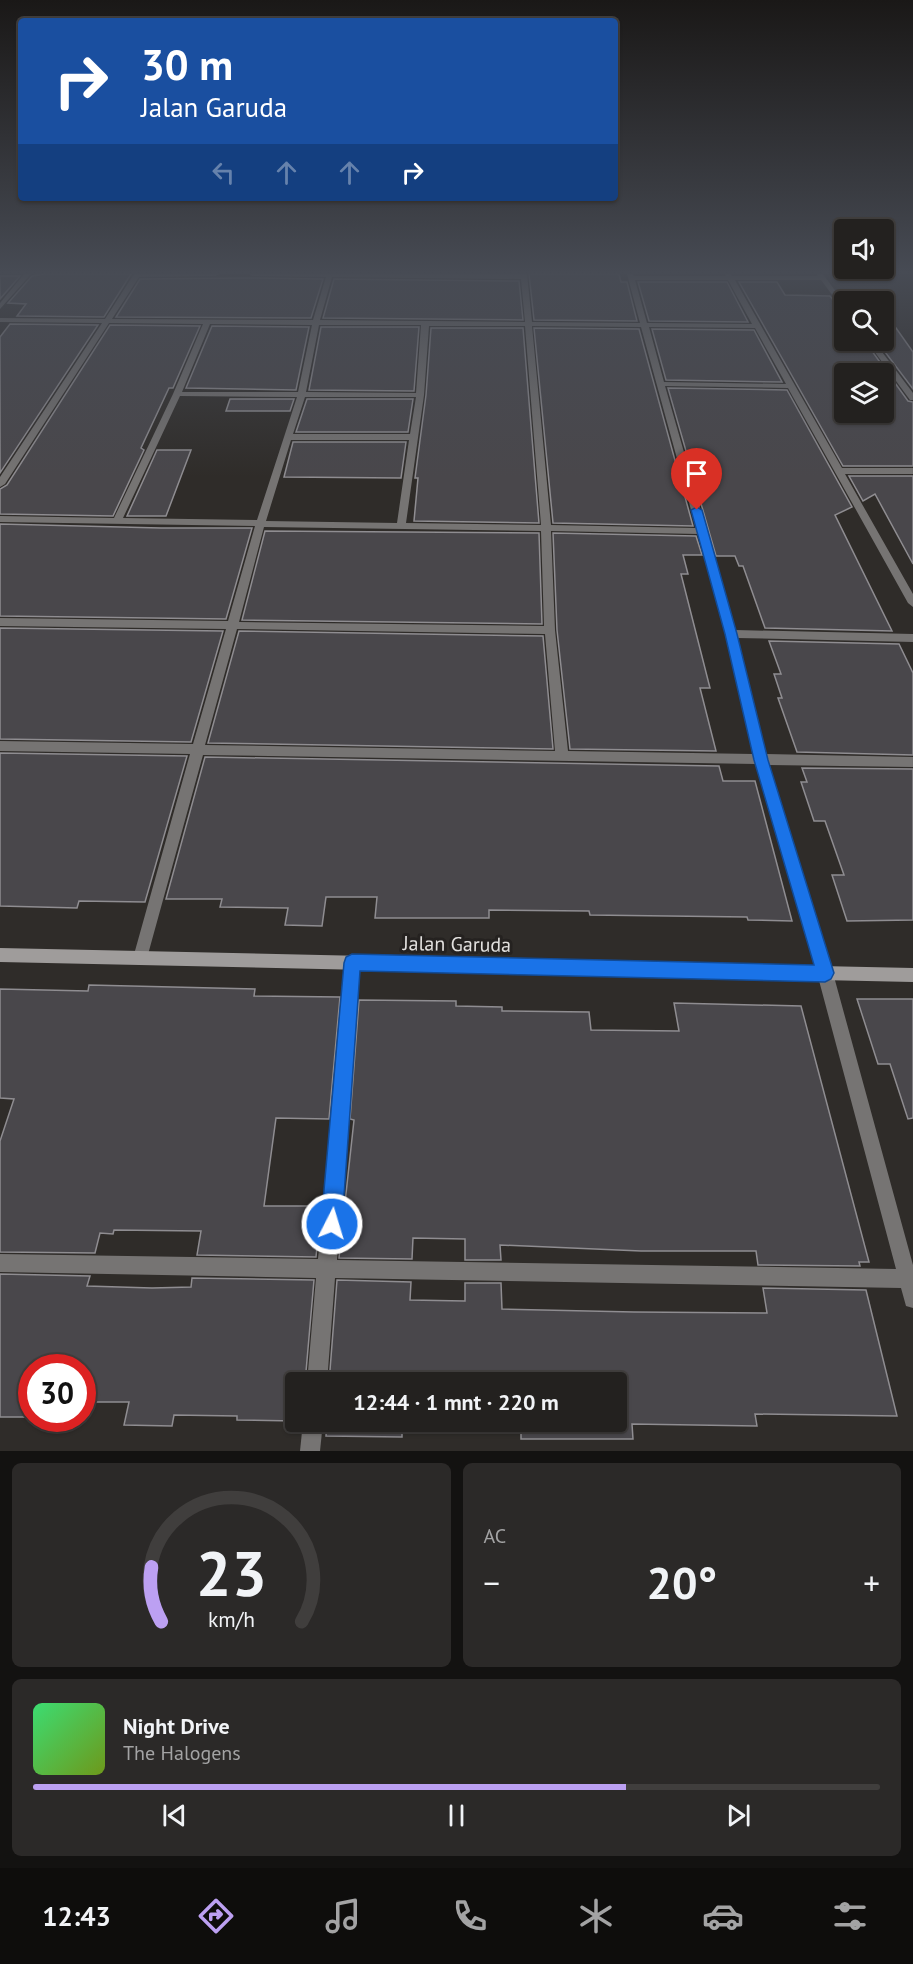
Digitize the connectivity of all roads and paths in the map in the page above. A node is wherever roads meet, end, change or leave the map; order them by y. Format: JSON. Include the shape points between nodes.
{"nodes":[{"id":1,"x":95,"y":342,"type":"edge"},
{"id":2,"x":199,"y":342,"type":"edge"},
{"id":3,"x":313,"y":342,"type":"edge"},
{"id":4,"x":424,"y":342,"type":"edge"},
{"id":5,"x":529,"y":342,"type":"edge"},
{"id":6,"x":650,"y":342,"type":"edge"},
{"id":7,"x":765,"y":342,"type":"edge"},
{"id":8,"x":877,"y":351,"type":"edge"},
{"id":9,"x":662,"y":384,"type":"junction"},
{"id":10,"x":790,"y":386,"type":"junction"},
{"id":11,"x":303,"y":393,"type":"junction"},
{"id":12,"x":177,"y":394,"type":"junction"},
{"id":13,"x":420,"y":395,"type":"junction"},
{"id":14,"x":913,"y":398,"type":"edge"},
{"id":15,"x":288,"y":437,"type":"junction"},
{"id":16,"x":414,"y":437,"type":"junction"},
{"id":17,"x":839,"y":471,"type":"junction"},
{"id":18,"x":913,"y":471,"type":"edge"},
{"id":19,"x":0,"y":484,"type":"edge"},
{"id":20,"x":0,"y":519,"type":"edge"},
{"id":21,"x":117,"y":521,"type":"junction"},
{"id":22,"x":260,"y":525,"type":"junction"},
{"id":23,"x":401,"y":526,"type":"junction"},
{"id":24,"x":546,"y":527,"type":"junction"},
{"id":25,"x":703,"y":531,"type":"junction"},
{"id":26,"x":913,"y":603,"type":"edge"},
{"id":27,"x":0,"y":622,"type":"edge"},
{"id":28,"x":234,"y":626,"type":"junction"},
{"id":29,"x":550,"y":630,"type":"junction"},
{"id":30,"x":731,"y":634,"type":"junction"},
{"id":31,"x":913,"y":638,"type":"edge"},
{"id":32,"x":0,"y":746,"type":"edge"},
{"id":33,"x":198,"y":749,"type":"junction"},
{"id":34,"x":562,"y":756,"type":"junction"},
{"id":35,"x":761,"y":760,"type":"junction"},
{"id":36,"x":913,"y":762,"type":"edge"},
{"id":37,"x":0,"y":955,"type":"edge"},
{"id":38,"x":140,"y":958,"type":"junction"},
{"id":39,"x":352,"y":963,"type":"junction"},
{"id":40,"x":825,"y":973,"type":"junction"},
{"id":41,"x":913,"y":975,"type":"edge"},
{"id":42,"x":0,"y":1263,"type":"edge"},
{"id":43,"x":328,"y":1269,"type":"junction"},
{"id":44,"x":908,"y":1279,"type":"junction"},
{"id":45,"x":913,"y":1299,"type":"edge"},
{"id":46,"x":318,"y":1372,"type":"edge"},
{"id":47,"x":312,"y":1432,"type":"edge"},
{"id":48,"x":310,"y":1451,"type":"edge"}],
"edges":[{"from":1,"to":19,"type":"street"},
{"from":2,"to":12,"type":"street"},
{"from":3,"to":11,"type":"street"},
{"from":4,"to":13,"type":"street"},
{"from":5,"to":24,"type":"street"},
{"from":6,"to":9,"type":"street"},
{"from":7,"to":10,"type":"street"},
{"from":8,"to":14,"type":"street"},
{"from":9,"to":10,"type":"street"},
{"from":9,"to":25,"type":"street"},
{"from":10,"to":17,"type":"street"},
{"from":11,"to":12,"type":"street"},
{"from":11,"to":13,"type":"street"},
{"from":11,"to":15,"type":"street"},
{"from":12,"to":21,"type":"street"},
{"from":13,"to":16,"type":"street"},
{"from":15,"to":16,"type":"street"},
{"from":15,"to":22,"type":"street"},
{"from":16,"to":23,"type":"street"},
{"from":17,"to":18,"type":"street"},
{"from":17,"to":26,"type":"street"},
{"from":20,"to":21,"type":"street"},
{"from":21,"to":22,"type":"street"},
{"from":22,"to":23,"type":"street"},
{"from":22,"to":28,"type":"street"},
{"from":23,"to":24,"type":"street"},
{"from":24,"to":25,"type":"street"},
{"from":24,"to":29,"type":"street"},
{"from":25,"to":30,"type":"street"},
{"from":27,"to":28,"type":"street"},
{"from":28,"to":29,"type":"street"},
{"from":28,"to":33,"type":"street"},
{"from":29,"to":34,"type":"street"},
{"from":30,"to":31,"type":"street"},
{"from":30,"to":35,"type":"street"},
{"from":32,"to":33,"type":"street"},
{"from":33,"to":34,"type":"street"},
{"from":33,"to":38,"type":"street"},
{"from":34,"to":35,"type":"street"},
{"from":35,"to":36,"type":"street"},
{"from":35,"to":40,"type":"street"},
{"from":37,"to":38,"type":"street","name":"Jalan Garuda"},
{"from":38,"to":39,"type":"street","name":"Jalan Garuda"},
{"from":39,"to":40,"type":"street","name":"Jalan Garuda"},
{"from":39,"to":43,"type":"street"},
{"from":40,"to":41,"type":"street","name":"Jalan Garuda"},
{"from":40,"to":44,"type":"street"},
{"from":42,"to":43,"type":"street"},
{"from":43,"to":44,"type":"street"},
{"from":43,"to":46,"type":"street"},
{"from":44,"to":45,"type":"street"},
{"from":47,"to":48,"type":"street"}]}
